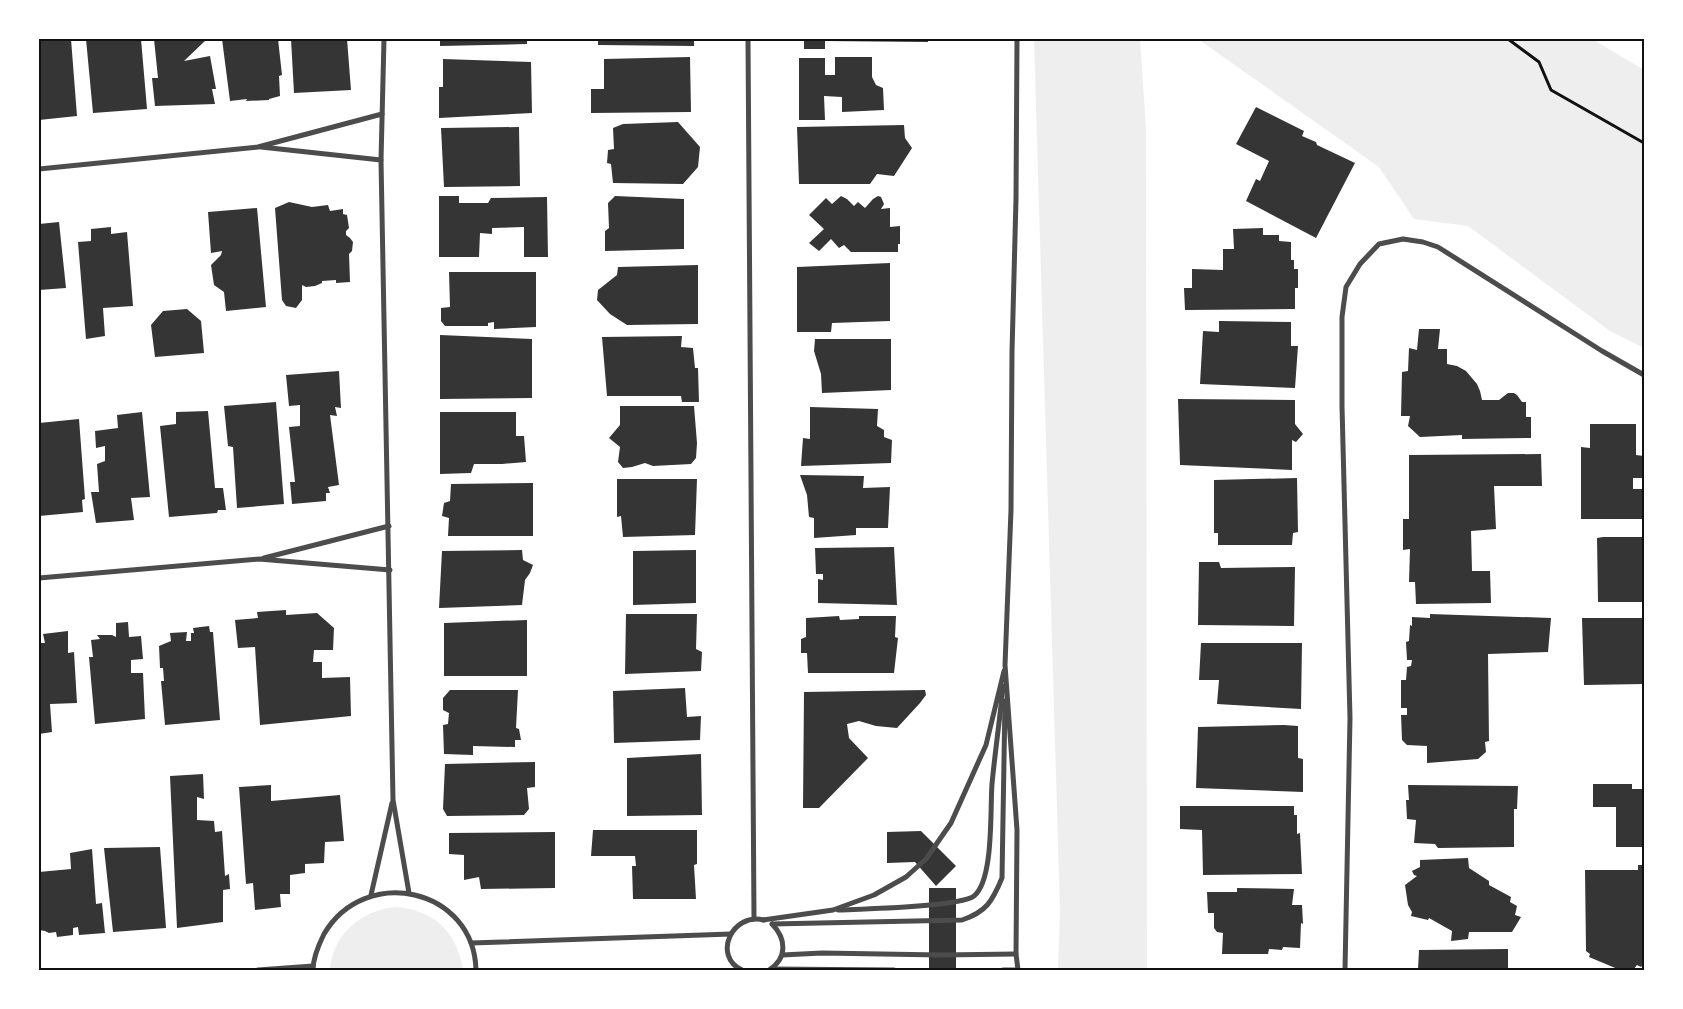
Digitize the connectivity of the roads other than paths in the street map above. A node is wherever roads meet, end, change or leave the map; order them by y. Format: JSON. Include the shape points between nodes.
{"nodes":[{"id":1,"x":384,"y":39,"type":"edge"},
{"id":2,"x":748,"y":39,"type":"edge"},
{"id":3,"x":1017,"y":39,"type":"edge"},
{"id":4,"x":382,"y":114,"type":"junction"},
{"id":5,"x":258,"y":147,"type":"junction"},
{"id":6,"x":381,"y":160,"type":"junction"},
{"id":7,"x":39,"y":169,"type":"edge"},
{"id":8,"x":1644,"y":375,"type":"edge"},
{"id":9,"x":389,"y":526,"type":"junction"},
{"id":10,"x":259,"y":559,"type":"junction"},
{"id":11,"x":390,"y":570,"type":"junction"},
{"id":12,"x":39,"y":578,"type":"edge"},
{"id":13,"x":1005,"y":665,"type":"junction"},
{"id":14,"x":393,"y":800,"type":"junction"},
{"id":15,"x":409,"y":893,"type":"junction"},
{"id":16,"x":371,"y":895,"type":"junction"},
{"id":17,"x":833,"y":910,"type":"junction"},
{"id":18,"x":754,"y":918,"type":"junction"},
{"id":19,"x":763,"y":920,"type":"junction"},
{"id":20,"x":772,"y":924,"type":"junction"},
{"id":21,"x":730,"y":934,"type":"junction"},
{"id":22,"x":471,"y":943,"type":"junction"},
{"id":23,"x":1016,"y":954,"type":"junction"},
{"id":24,"x":782,"y":955,"type":"junction"},
{"id":25,"x":313,"y":968,"type":"edge"},
{"id":26,"x":258,"y":970,"type":"edge"},
{"id":27,"x":476,"y":970,"type":"edge"},
{"id":28,"x":742,"y":970,"type":"edge"},
{"id":29,"x":771,"y":970,"type":"edge"},
{"id":30,"x":886,"y":970,"type":"edge"},
{"id":31,"x":894,"y":970,"type":"edge"},
{"id":32,"x":1003,"y":970,"type":"edge"},
{"id":33,"x":1018,"y":970,"type":"edge"},
{"id":34,"x":1345,"y":970,"type":"edge"}],
"edges":[{"from":1,"to":4,"type":"street"},
{"from":2,"to":18,"type":"street"},
{"from":3,"to":13,"type":"street","via":[[1011,510]]},
{"from":4,"to":5,"type":"street"},
{"from":4,"to":6,"type":"street"},
{"from":5,"to":6,"type":"street"},
{"from":5,"to":7,"type":"street"},
{"from":6,"to":9,"type":"street"},
{"from":8,"to":34,"type":"street","via":[[1438,247],[1423,242],[1403,238],[1379,244],[1360,264],[1346,287],[1342,317],[1342,406],[1350,718]]},
{"from":9,"to":10,"type":"street"},
{"from":9,"to":11,"type":"street"},
{"from":10,"to":11,"type":"street"},
{"from":10,"to":12,"type":"street"},
{"from":11,"to":14,"type":"street"},
{"from":13,"to":17,"type":"street","via":[[986,745],[962,803],[941,839],[926,858],[899,882],[874,896]]},
{"from":13,"to":17,"type":"street","via":[[989,849],[986,872],[975,895],[964,901],[944,904]]},
{"from":13,"to":20,"type":"street","via":[[1002,878],[995,896],[986,907],[976,916],[962,920]]},
{"from":13,"to":23,"type":"street","via":[[1017,830]]},
{"from":14,"to":15,"type":"street"},
{"from":14,"to":16,"type":"street"},
{"from":15,"to":16,"type":"street"},
{"from":15,"to":22,"type":"street","via":[[440,905],[463,928]]},
{"from":16,"to":25,"type":"street","via":[[349,906],[331,922],[319,943]]},
{"from":17,"to":19,"type":"street"},
{"from":18,"to":19,"type":"street"},
{"from":18,"to":21,"type":"street","via":[[745,920]]},
{"from":19,"to":20,"type":"street"},
{"from":20,"to":24,"type":"street","via":[[782,937]]},
{"from":21,"to":22,"type":"street"},
{"from":21,"to":28,"type":"street","via":[[728,952]]},
{"from":22,"to":27,"type":"street"},
{"from":23,"to":24,"type":"street"},
{"from":23,"to":33,"type":"street"},
{"from":24,"to":29,"type":"street"},
{"from":25,"to":26,"type":"street"},
{"from":29,"to":30,"type":"street"},
{"from":30,"to":31,"type":"street"},
{"from":32,"to":33,"type":"street"}]}
